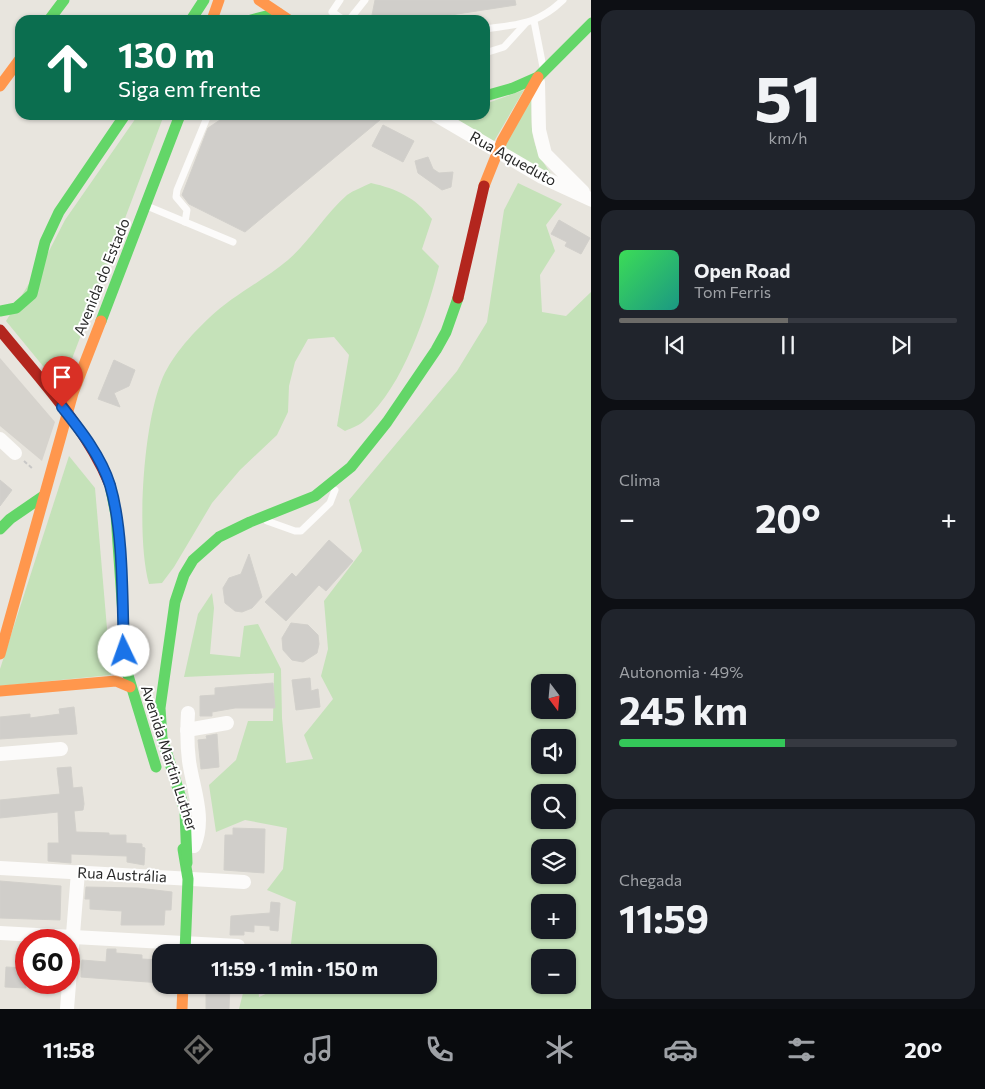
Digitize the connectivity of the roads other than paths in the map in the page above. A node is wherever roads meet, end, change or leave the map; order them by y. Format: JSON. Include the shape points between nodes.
{"nodes":[{"id":1,"x":64,"y":0,"type":"edge"},
{"id":2,"x":204,"y":0,"type":"edge"},
{"id":3,"x":219,"y":0,"type":"edge"},
{"id":4,"x":259,"y":0,"type":"edge"},
{"id":5,"x":288,"y":0,"type":"edge"},
{"id":6,"x":340,"y":0,"type":"edge"},
{"id":7,"x":365,"y":0,"type":"edge"},
{"id":8,"x":563,"y":0,"type":"edge"},
{"id":9,"x":53,"y":15,"type":"edge"},
{"id":10,"x":194,"y":15,"type":"edge"},
{"id":11,"x":214,"y":15,"type":"edge"},
{"id":12,"x":273,"y":15,"type":"edge"},
{"id":13,"x":275,"y":15,"type":"edge"},
{"id":14,"x":336,"y":15,"type":"edge"},
{"id":15,"x":353,"y":15,"type":"edge"},
{"id":16,"x":530,"y":22,"type":"junction"},
{"id":17,"x":591,"y":23,"type":"edge"},
{"id":18,"x":490,"y":28,"type":"edge"},
{"id":19,"x":490,"y":51,"type":"edge"},
{"id":20,"x":15,"y":66,"type":"edge"},
{"id":21,"x":541,"y":74,"type":"junction"},
{"id":22,"x":0,"y":86,"type":"edge"},
{"id":23,"x":490,"y":95,"type":"edge"},
{"id":24,"x":122,"y":120,"type":"edge"},
{"id":25,"x":178,"y":120,"type":"edge"},
{"id":26,"x":206,"y":120,"type":"edge"},
{"id":27,"x":444,"y":120,"type":"edge"},
{"id":28,"x":497,"y":152,"type":"junction"},
{"id":29,"x":591,"y":200,"type":"edge"},
{"id":30,"x":146,"y":206,"type":"junction"},
{"id":31,"x":184,"y":222,"type":"junction"},
{"id":32,"x":233,"y":242,"type":"dead end"},
{"id":33,"x":0,"y":311,"type":"edge"},
{"id":34,"x":0,"y":330,"type":"edge"},
{"id":35,"x":0,"y":439,"type":"edge"},
{"id":36,"x":15,"y":453,"type":"dead end"},
{"id":37,"x":338,"y":480,"type":"junction"},
{"id":38,"x":42,"y":497,"type":"junction"},
{"id":39,"x":260,"y":519,"type":"junction"},
{"id":40,"x":0,"y":529,"type":"edge"},
{"id":41,"x":0,"y":654,"type":"edge"},
{"id":42,"x":130,"y":687,"type":"junction"},
{"id":43,"x":0,"y":691,"type":"edge"},
{"id":44,"x":188,"y":713,"type":"dead end"},
{"id":45,"x":227,"y":723,"type":"dead end"},
{"id":46,"x":187,"y":730,"type":"junction"},
{"id":47,"x":61,"y":749,"type":"dead end"},
{"id":48,"x":0,"y":754,"type":"edge"},
{"id":49,"x":160,"y":779,"type":"dead end"},
{"id":50,"x":172,"y":815,"type":"dead end"},
{"id":51,"x":187,"y":864,"type":"junction"},
{"id":52,"x":0,"y":868,"type":"edge"},
{"id":53,"x":78,"y":872,"type":"junction"},
{"id":54,"x":188,"y":879,"type":"junction"},
{"id":55,"x":244,"y":882,"type":"dead end"},
{"id":56,"x":74,"y":929,"type":"edge"},
{"id":57,"x":0,"y":932,"type":"edge"},
{"id":58,"x":15,"y":933,"type":"edge"},
{"id":59,"x":80,"y":938,"type":"edge"},
{"id":60,"x":185,"y":944,"type":"edge"},
{"id":61,"x":152,"y":945,"type":"edge"},
{"id":62,"x":69,"y":994,"type":"edge"},
{"id":63,"x":183,"y":994,"type":"edge"},
{"id":64,"x":68,"y":1009,"type":"edge"},
{"id":65,"x":182,"y":1009,"type":"edge"}],
"edges":[{"from":1,"to":9,"type":"main road"},
{"from":2,"to":10,"type":"main road"},
{"from":3,"to":11,"type":"main road"},
{"from":4,"to":12,"type":"main road"},
{"from":5,"to":13,"type":"main road"},
{"from":6,"to":14,"type":"lane","via":[[332,12]]},
{"from":7,"to":15,"type":"lane"},
{"from":8,"to":16,"type":"lane","via":[[545,16]]},
{"from":16,"to":18,"type":"lane"},
{"from":16,"to":19,"type":"lane","via":[[504,47]]},
{"from":16,"to":21,"type":"lane"},
{"from":17,"to":21,"type":"main road"},
{"from":20,"to":22,"type":"main road"},
{"from":21,"to":23,"type":"main road","via":[[513,88]]},
{"from":21,"to":28,"type":"main road"},
{"from":21,"to":29,"type":"street","name":"Rua Aqueduto","via":[[539,130],[545,154]]},
{"from":24,"to":33,"type":"main road","via":[[59,212],[46,242],[32,294],[16,308]]},
{"from":25,"to":30,"type":"main road","name":"Avenida do Estado"},
{"from":26,"to":31,"type":"lane","via":[[176,190],[178,201],[187,210]]},
{"from":27,"to":28,"type":"street","name":"Rua Aqueduto"},
{"from":28,"to":29,"type":"street","name":"Rua Aqueduto"},
{"from":28,"to":37,"type":"main road","via":[[485,181],[464,276],[446,332],[382,428]]},
{"from":30,"to":31,"type":"lane"},
{"from":30,"to":38,"type":"main road","name":"Avenida do Estado","via":[[78,377]]},
{"from":31,"to":32,"type":"lane"},
{"from":34,"to":42,"type":"main road","name":"Avenida Martin Luther","via":[[81,430],[110,486],[116,516],[124,651]]},
{"from":35,"to":36,"type":"street"},
{"from":37,"to":39,"type":"main road","via":[[316,495]]},
{"from":37,"to":39,"type":"lane","via":[[330,503],[301,530],[295,531]]},
{"from":38,"to":40,"type":"main road"},
{"from":38,"to":41,"type":"main road","name":"Avenida do Estado"},
{"from":39,"to":51,"type":"main road","via":[[223,534],[207,545],[192,561],[175,602],[160,708],[162,738],[185,810]]},
{"from":42,"to":43,"type":"main road","via":[[116,682]]},
{"from":42,"to":49,"type":"main road","name":"Avenida Martin Luther"},
{"from":44,"to":46,"type":"street"},
{"from":45,"to":46,"type":"street"},
{"from":46,"to":51,"type":"street","via":[[199,820],[198,837]]},
{"from":47,"to":48,"type":"street"},
{"from":50,"to":51,"type":"main road","name":"Avenida Martin Luther"},
{"from":51,"to":54,"type":"main road","name":"Avenida Martin Luther"},
{"from":52,"to":53,"type":"street","name":"Rua Austrália"},
{"from":53,"to":54,"type":"street","name":"Rua Austrália"},
{"from":53,"to":56,"type":"street"},
{"from":54,"to":55,"type":"street","name":"Rua Austrália"},
{"from":54,"to":60,"type":"main road","name":"Avenida Martin Luther"},
{"from":57,"to":58,"type":"street"},
{"from":59,"to":61,"type":"street"},
{"from":62,"to":64,"type":"street"},
{"from":63,"to":65,"type":"main road"}]}
